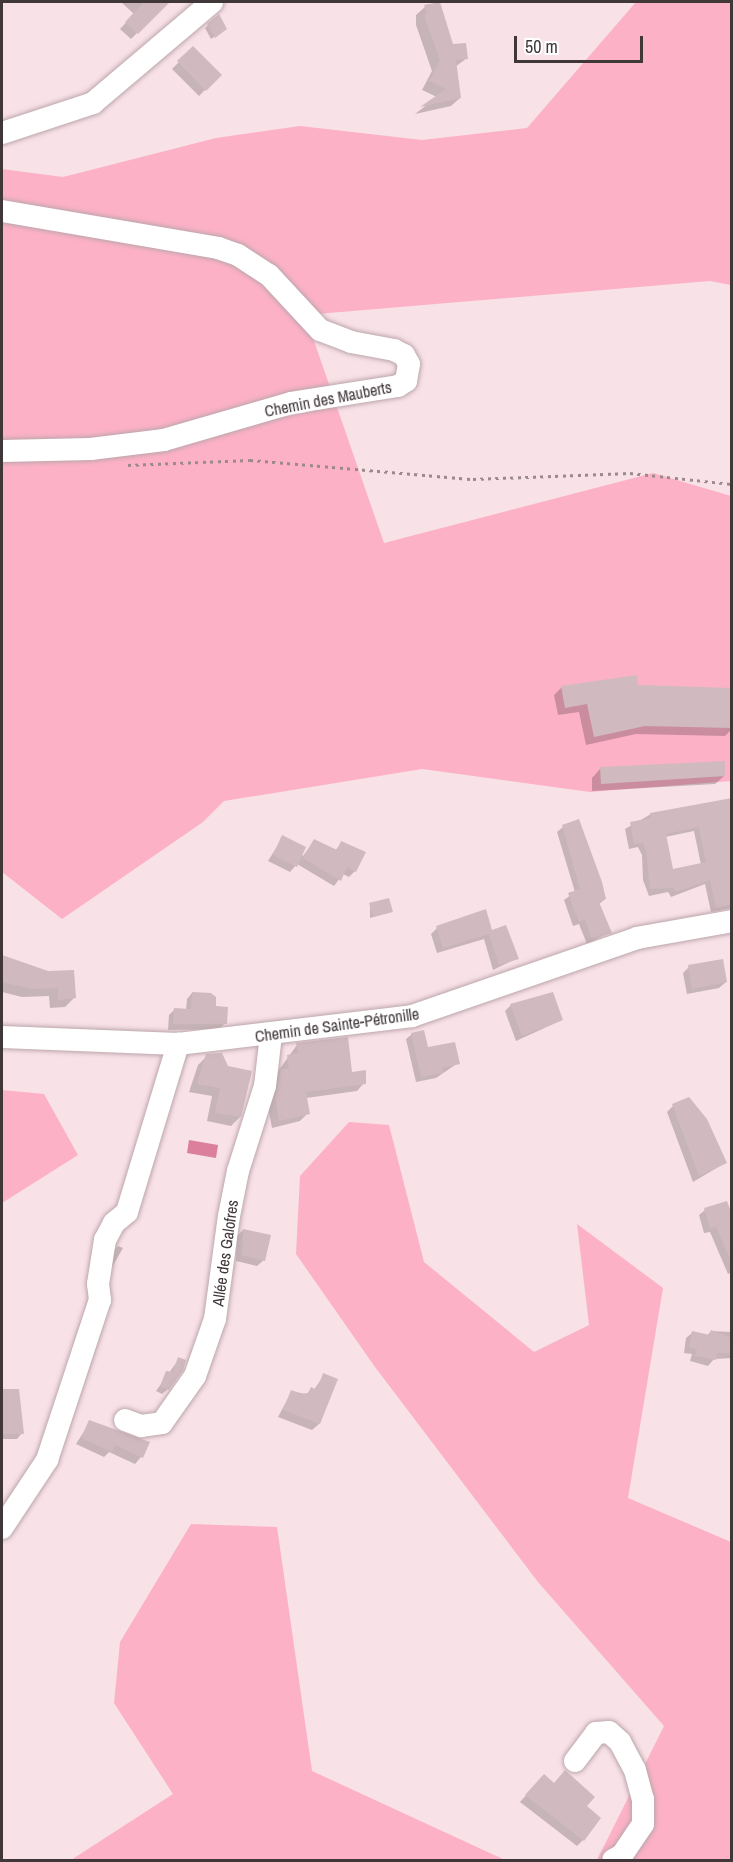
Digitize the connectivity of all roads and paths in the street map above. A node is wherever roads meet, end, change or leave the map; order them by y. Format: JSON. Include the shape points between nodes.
{"nodes":[{"id":1,"x":212,"y":2,"type":"edge"},
{"id":2,"x":2,"y":134,"type":"edge"},
{"id":3,"x":2,"y":211,"type":"edge"},
{"id":4,"x":2,"y":451,"type":"edge"},
{"id":5,"x":123,"y":464,"type":"dead end"},
{"id":6,"x":732,"y":484,"type":"edge"},
{"id":7,"x":732,"y":921,"type":"edge"},
{"id":8,"x":271,"y":1035,"type":"junction"},
{"id":9,"x":2,"y":1037,"type":"edge"},
{"id":10,"x":178,"y":1044,"type":"junction"},
{"id":11,"x":125,"y":1420,"type":"dead end"},
{"id":12,"x":2,"y":1528,"type":"edge"},
{"id":13,"x":575,"y":1761,"type":"dead end"},
{"id":14,"x":613,"y":1860,"type":"edge"}],
"edges":[{"from":1,"to":2,"type":"street","via":[[93,103]]},
{"from":3,"to":4,"type":"street","name":"Chemin des Mauberts","via":[[218,248],[238,255],[268,275],[320,330],[404,355],[409,372],[398,387],[291,403],[164,440],[102,449]]},
{"from":5,"to":6,"type":"path","via":[[135,467],[250,460],[473,479],[630,473]]},
{"from":7,"to":8,"type":"street","name":"Chemin de Sainte-Pétronille","via":[[637,938],[412,1016]]},
{"from":8,"to":10,"type":"street","name":"Chemin de Sainte-Pétronille"},
{"from":8,"to":11,"type":"street","name":"Allée des Galofres","via":[[265,1086],[238,1171],[229,1216],[216,1319],[195,1376],[162,1423],[141,1426]]},
{"from":9,"to":10,"type":"street","name":"Chemin de Sainte-Pétronille"},
{"from":10,"to":12,"type":"street","via":[[127,1212],[114,1223],[105,1240],[98,1284],[100,1300],[47,1460]]},
{"from":13,"to":14,"type":"street","via":[[596,1733],[609,1732],[620,1742],[635,1770],[643,1824],[622,1855]]}]}
